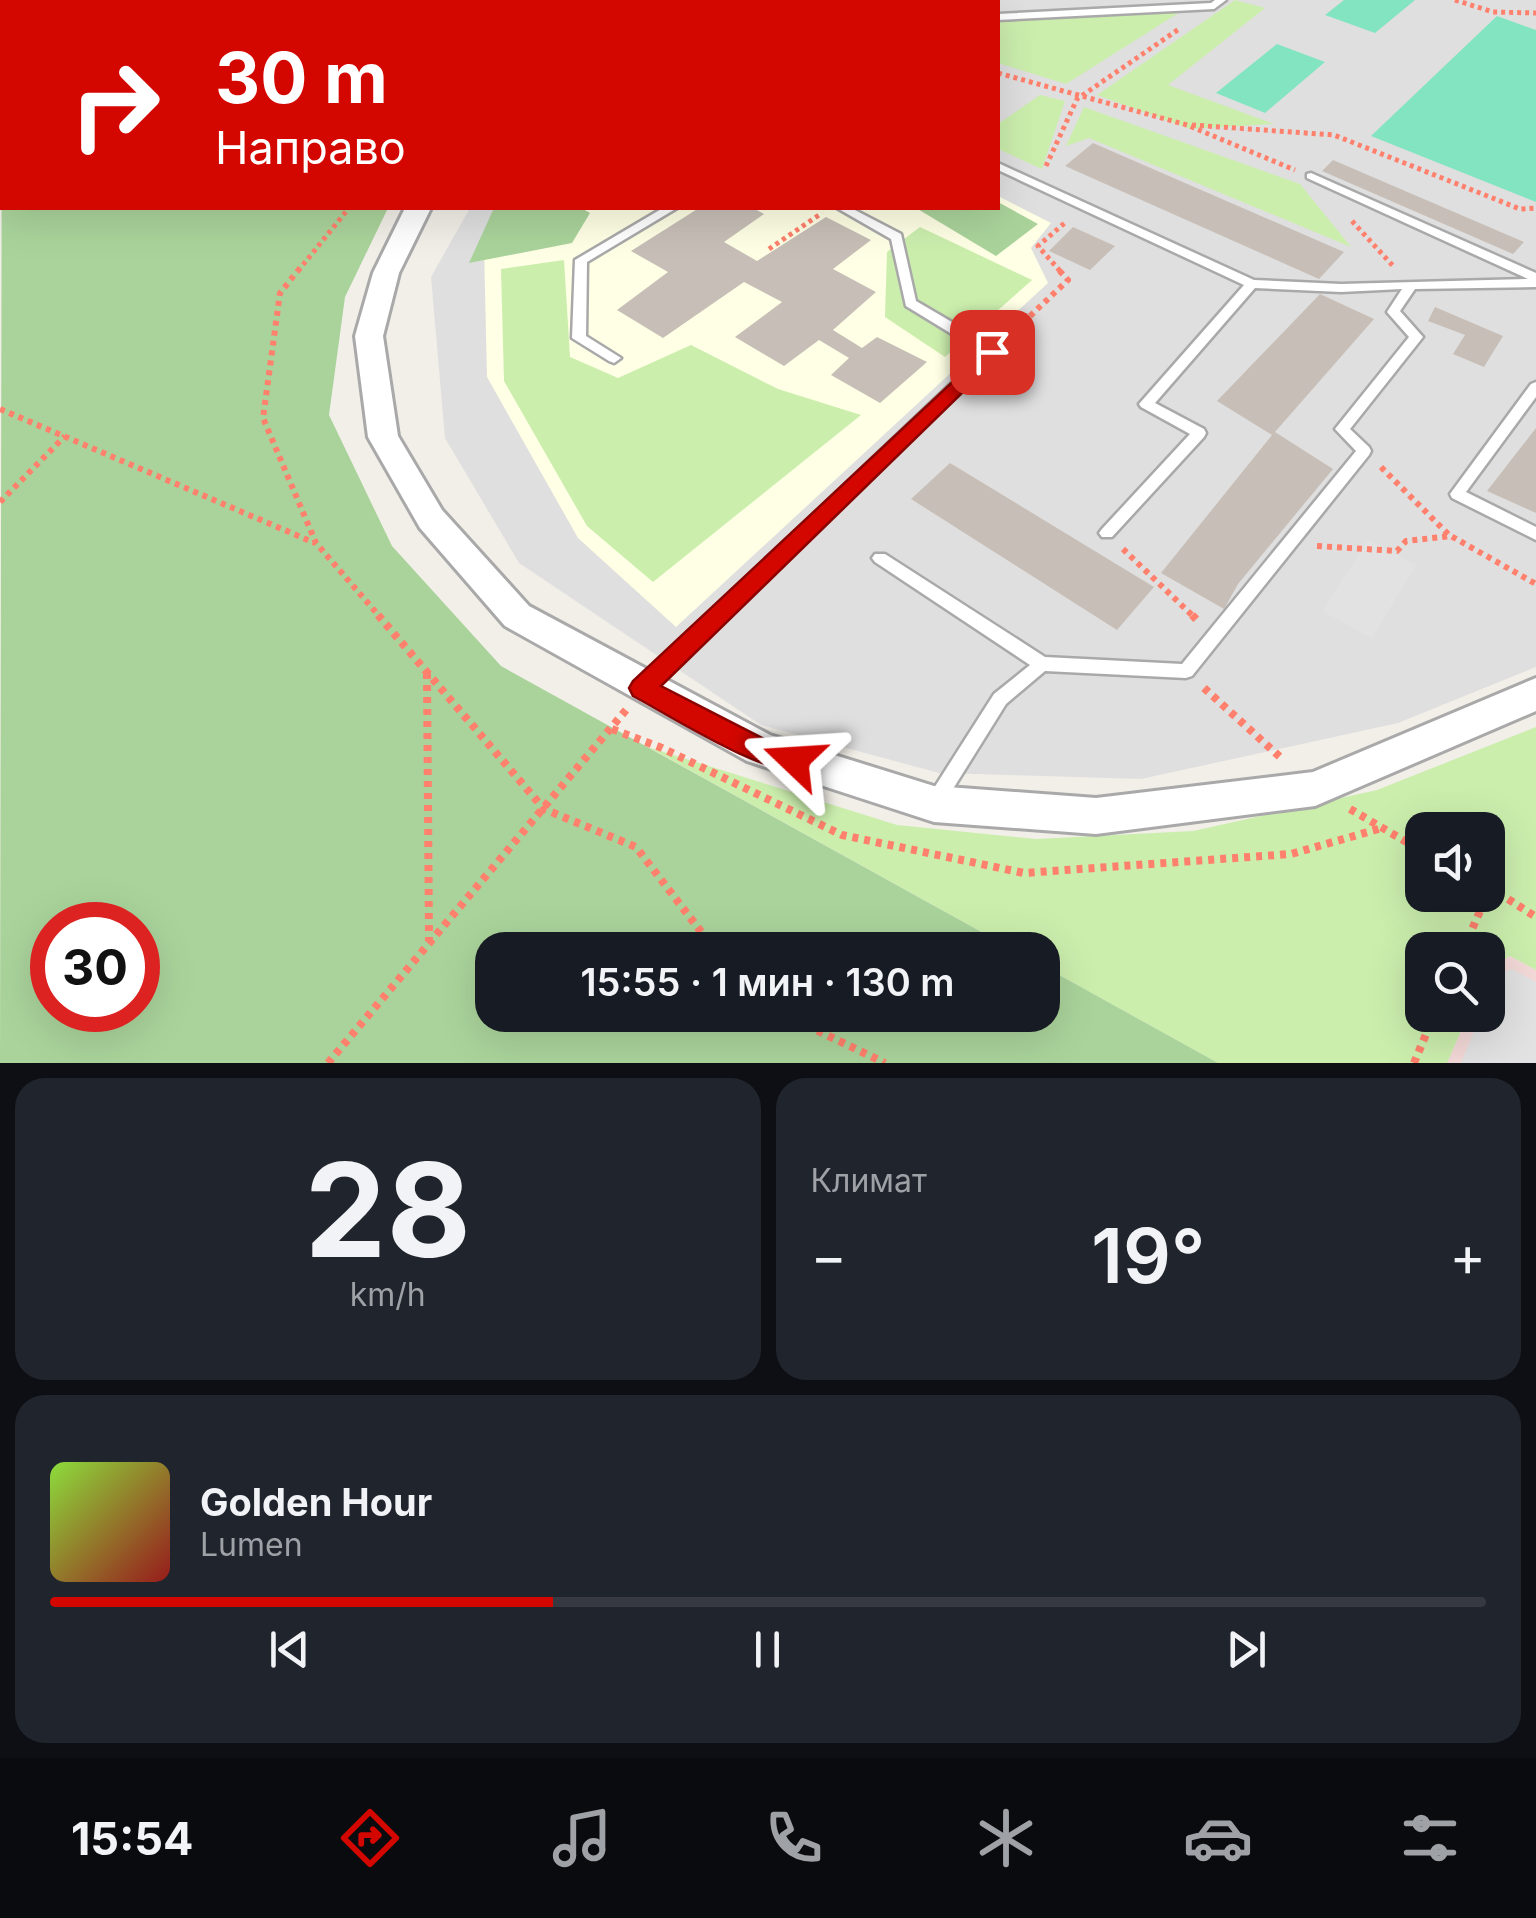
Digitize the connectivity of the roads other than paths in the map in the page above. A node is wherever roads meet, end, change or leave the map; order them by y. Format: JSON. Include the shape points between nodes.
{"nodes":[{"id":1,"x":1217,"y":3,"type":"edge"},
{"id":2,"x":1000,"y":18,"type":"edge"},
{"id":3,"x":1000,"y":167,"type":"edge"},
{"id":4,"x":1311,"y":176,"type":"road end"},
{"id":5,"x":417,"y":210,"type":"edge"},
{"id":6,"x":668,"y":210,"type":"edge"},
{"id":7,"x":847,"y":210,"type":"edge"},
{"id":8,"x":1536,"y":280,"type":"edge"},
{"id":9,"x":1252,"y":284,"type":"junction"},
{"id":10,"x":1411,"y":285,"type":"junction"},
{"id":11,"x":1013,"y":332,"type":"road end"},
{"id":12,"x":992,"y":352,"type":"junction"},
{"id":13,"x":614,"y":358,"type":"dead end"},
{"id":14,"x":1536,"y":387,"type":"edge"},
{"id":15,"x":1106,"y":533,"type":"road end"},
{"id":16,"x":1536,"y":534,"type":"edge"},
{"id":17,"x":880,"y":558,"type":"dead end"},
{"id":18,"x":1042,"y":664,"type":"junction"},
{"id":19,"x":642,"y":688,"type":"junction"},
{"id":20,"x":1536,"y":694,"type":"edge"},
{"id":21,"x":934,"y":804,"type":"junction"}],
"edges":[{"from":1,"to":2,"type":"lane"},
{"from":3,"to":9,"type":"lane"},
{"from":4,"to":8,"type":"lane"},
{"from":5,"to":19,"type":"street","via":[[386,273],[369,336],[384,437],[432,519],[518,616]]},
{"from":6,"to":13,"type":"lane","via":[[581,260],[579,338]]},
{"from":7,"to":12,"type":"lane","via":[[897,238],[910,303]]},
{"from":8,"to":10,"type":"lane"},
{"from":9,"to":10,"type":"lane"},
{"from":9,"to":15,"type":"lane","via":[[1146,404],[1199,433]]},
{"from":10,"to":18,"type":"lane","via":[[1393,312],[1416,337],[1342,428],[1364,451],[1186,671]]},
{"from":11,"to":12,"type":"lane"},
{"from":12,"to":19,"type":"lane"},
{"from":14,"to":16,"type":"lane","via":[[1457,494]]},
{"from":17,"to":18,"type":"lane"},
{"from":18,"to":21,"type":"lane","via":[[1000,699]]},
{"from":19,"to":21,"type":"street","via":[[760,749]]},
{"from":20,"to":21,"type":"street","via":[[1315,789],[1096,816]]}]}
